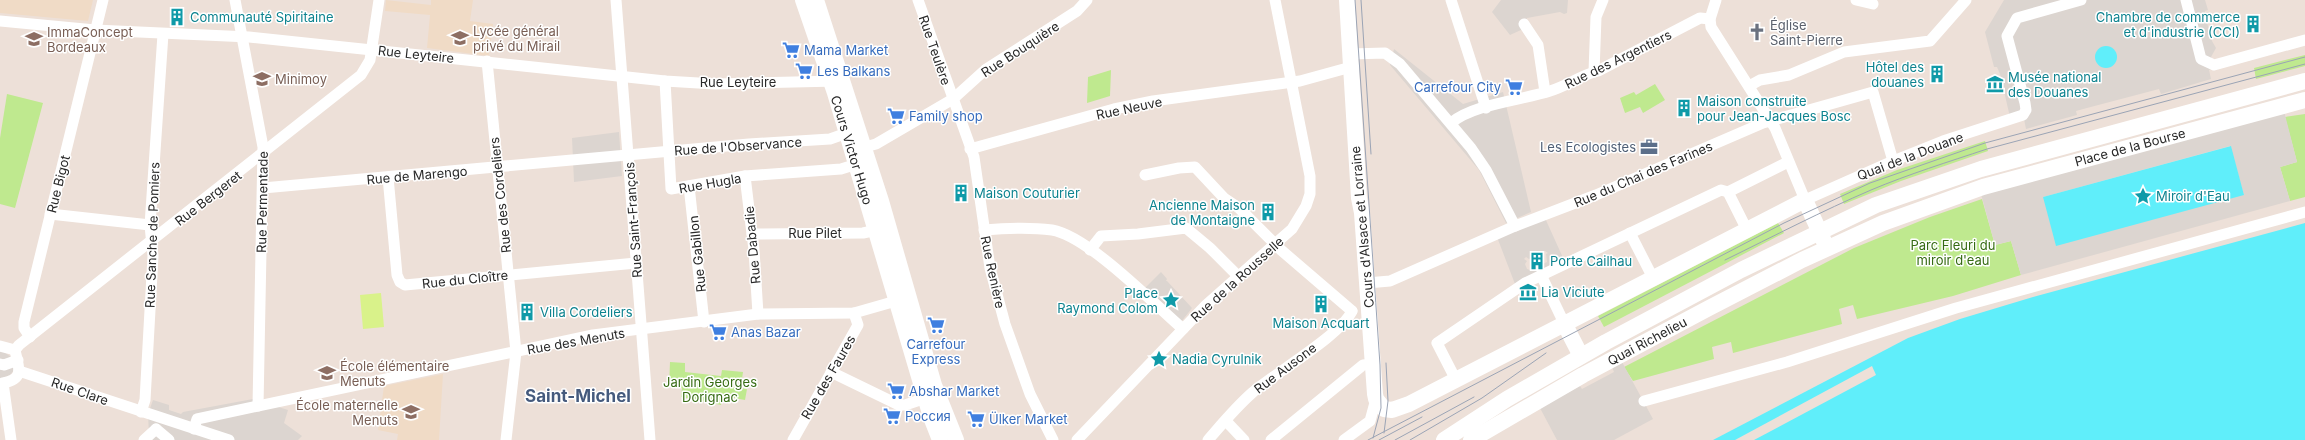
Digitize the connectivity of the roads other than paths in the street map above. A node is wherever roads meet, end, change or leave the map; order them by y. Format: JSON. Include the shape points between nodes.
{"nodes":[{"id":1,"x":102,"y":0,"type":"edge"},
{"id":2,"x":235,"y":0,"type":"edge"},
{"id":3,"x":379,"y":0,"type":"edge"},
{"id":4,"x":616,"y":0,"type":"edge"},
{"id":5,"x":918,"y":0,"type":"edge"},
{"id":6,"x":1087,"y":0,"type":"edge"},
{"id":7,"x":1275,"y":0,"type":"edge"},
{"id":8,"x":1347,"y":0,"type":"edge"},
{"id":9,"x":1451,"y":0,"type":"edge"},
{"id":10,"x":1603,"y":0,"type":"edge"},
{"id":11,"x":1716,"y":0,"type":"edge"},
{"id":12,"x":1856,"y":0,"type":"edge"},
{"id":13,"x":1966,"y":0,"type":"edge"},
{"id":14,"x":2186,"y":0,"type":"edge"},
{"id":15,"x":807,"y":1,"type":"edge"},
{"id":16,"x":2074,"y":1,"type":"edge"},
{"id":17,"x":1873,"y":4,"type":"dead end"},
{"id":18,"x":1710,"y":19,"type":"junction"},
{"id":19,"x":0,"y":21,"type":"edge"},
{"id":20,"x":1524,"y":24,"type":"dead end"},
{"id":21,"x":95,"y":30,"type":"junction"},
{"id":22,"x":163,"y":34,"type":"junction"},
{"id":23,"x":242,"y":37,"type":"junction"},
{"id":24,"x":2305,"y":40,"type":"edge"},
{"id":25,"x":372,"y":49,"type":"junction"},
{"id":26,"x":1351,"y":60,"type":"junction"},
{"id":27,"x":487,"y":61,"type":"junction"},
{"id":28,"x":1594,"y":72,"type":"junction"},
{"id":29,"x":622,"y":76,"type":"junction"},
{"id":30,"x":665,"y":81,"type":"junction"},
{"id":31,"x":837,"y":81,"type":"junction"},
{"id":32,"x":2305,"y":81,"type":"edge"},
{"id":33,"x":1291,"y":82,"type":"junction"},
{"id":34,"x":1750,"y":86,"type":"junction"},
{"id":35,"x":1545,"y":92,"type":"junction"},
{"id":36,"x":953,"y":99,"type":"junction"},
{"id":37,"x":2305,"y":100,"type":"edge"},
{"id":38,"x":1486,"y":108,"type":"junction"},
{"id":39,"x":1771,"y":121,"type":"junction"},
{"id":40,"x":1451,"y":123,"type":"junction"},
{"id":41,"x":847,"y":133,"type":"junction"},
{"id":42,"x":865,"y":147,"type":"junction"},
{"id":43,"x":970,"y":149,"type":"junction"},
{"id":44,"x":669,"y":152,"type":"junction"},
{"id":45,"x":263,"y":154,"type":"junction"},
{"id":46,"x":628,"y":156,"type":"junction"},
{"id":47,"x":572,"y":161,"type":"joint"},
{"id":48,"x":1893,"y":161,"type":"junction"},
{"id":49,"x":1788,"y":162,"type":"junction"},
{"id":50,"x":857,"y":164,"type":"junction"},
{"id":51,"x":497,"y":168,"type":"junction"},
{"id":52,"x":1145,"y":175,"type":"dead end"},
{"id":53,"x":745,"y":176,"type":"junction"},
{"id":54,"x":388,"y":177,"type":"junction"},
{"id":55,"x":689,"y":186,"type":"junction"},
{"id":56,"x":263,"y":188,"type":"junction"},
{"id":57,"x":1728,"y":192,"type":"junction"},
{"id":58,"x":1805,"y":200,"type":"junction"},
{"id":59,"x":2305,"y":212,"type":"edge"},
{"id":60,"x":50,"y":214,"type":"junction"},
{"id":61,"x":150,"y":225,"type":"junction"},
{"id":62,"x":1515,"y":226,"type":"junction"},
{"id":63,"x":877,"y":230,"type":"junction"},
{"id":64,"x":984,"y":230,"type":"junction"},
{"id":65,"x":1747,"y":230,"type":"junction"},
{"id":66,"x":1819,"y":232,"type":"junction"},
{"id":67,"x":1630,"y":233,"type":"junction"},
{"id":68,"x":752,"y":234,"type":"junction"},
{"id":69,"x":151,"y":242,"type":"junction"},
{"id":70,"x":1276,"y":245,"type":"junction"},
{"id":71,"x":1827,"y":248,"type":"junction"},
{"id":72,"x":1090,"y":250,"type":"junction"},
{"id":73,"x":636,"y":263,"type":"junction"},
{"id":74,"x":508,"y":275,"type":"junction"},
{"id":75,"x":1541,"y":275,"type":"junction"},
{"id":76,"x":1238,"y":276,"type":"junction"},
{"id":77,"x":1653,"y":278,"type":"junction"},
{"id":78,"x":1367,"y":283,"type":"junction"},
{"id":79,"x":903,"y":299,"type":"junction"},
{"id":80,"x":1369,"y":310,"type":"junction"},
{"id":81,"x":1352,"y":311,"type":"junction"},
{"id":82,"x":854,"y":313,"type":"junction"},
{"id":83,"x":758,"y":314,"type":"junction"},
{"id":84,"x":704,"y":322,"type":"junction"},
{"id":85,"x":1564,"y":323,"type":"junction"},
{"id":86,"x":641,"y":329,"type":"junction"},
{"id":87,"x":1183,"y":329,"type":"junction"},
{"id":88,"x":30,"y":337,"type":"junction"},
{"id":89,"x":0,"y":346,"type":"edge"},
{"id":90,"x":516,"y":352,"type":"junction"},
{"id":91,"x":1581,"y":356,"type":"junction"},
{"id":92,"x":17,"y":360,"type":"junction"},
{"id":93,"x":0,"y":364,"type":"edge"},
{"id":94,"x":1373,"y":364,"type":"junction"},
{"id":95,"x":830,"y":372,"type":"junction"},
{"id":96,"x":1456,"y":380,"type":"junction"},
{"id":97,"x":2,"y":386,"type":"edge"},
{"id":98,"x":926,"y":398,"type":"junction"},
{"id":99,"x":1376,"y":399,"type":"junction"},
{"id":100,"x":1644,"y":401,"type":"dead end"},
{"id":101,"x":258,"y":406,"type":"junction"},
{"id":102,"x":141,"y":412,"type":"junction"},
{"id":103,"x":159,"y":418,"type":"junction"},
{"id":104,"x":1226,"y":421,"type":"junction"},
{"id":105,"x":156,"y":429,"type":"junction"},
{"id":106,"x":194,"y":429,"type":"junction"},
{"id":107,"x":1446,"y":438,"type":"edge"},
{"id":108,"x":11,"y":440,"type":"edge"},
{"id":109,"x":144,"y":440,"type":"edge"},
{"id":110,"x":169,"y":440,"type":"edge"},
{"id":111,"x":229,"y":440,"type":"edge"},
{"id":112,"x":506,"y":440,"type":"edge"},
{"id":113,"x":650,"y":440,"type":"edge"},
{"id":114,"x":793,"y":440,"type":"edge"},
{"id":115,"x":940,"y":440,"type":"edge"},
{"id":116,"x":956,"y":440,"type":"edge"},
{"id":117,"x":1053,"y":440,"type":"edge"},
{"id":118,"x":1077,"y":440,"type":"edge"},
{"id":119,"x":1208,"y":440,"type":"edge"},
{"id":120,"x":1244,"y":440,"type":"edge"},
{"id":121,"x":1271,"y":440,"type":"edge"},
{"id":122,"x":1344,"y":440,"type":"edge"},
{"id":123,"x":1471,"y":440,"type":"edge"}],
"edges":[{"from":1,"to":21,"type":"street","name":"Rue Bigot"},
{"from":2,"to":23,"type":"street","name":"Rue Permentade"},
{"from":3,"to":25,"type":"street","name":"Rue Bergeret"},
{"from":4,"to":29,"type":"street","name":"Rue Saint-François"},
{"from":5,"to":36,"type":"street","name":"Rue Teulère"},
{"from":6,"to":36,"type":"street","name":"Rue Bouquière","via":[[1077,11],[986,70]]},
{"from":7,"to":33,"type":"street","name":"Rue de la Rousselle"},
{"from":8,"to":26,"type":"main road","name":"Cours d'Alsace et Lorraine"},
{"from":9,"to":38,"type":"street"},
{"from":10,"to":28,"type":"street","via":[[1596,17]]},
{"from":11,"to":18,"type":"street"},
{"from":12,"to":17,"type":"street"},
{"from":13,"to":34,"type":"street","via":[[1930,41],[1844,52],[1789,74],[1760,80]]},
{"from":14,"to":24,"type":"street","via":[[2201,59],[2214,65]]},
{"from":15,"to":31,"type":"main road","name":"Cours Victor Hugo"},
{"from":16,"to":48,"type":"street","name":"Quai de la Douane","via":[[2017,18],[2006,36],[2025,103],[2026,110],[2018,118],[1943,141]]},
{"from":18,"to":28,"type":"street","name":"Rue des Argentiers","via":[[1700,18]]},
{"from":18,"to":34,"type":"street","via":[[1716,36]]},
{"from":19,"to":21,"type":"street","name":"Rue Leyteire"},
{"from":20,"to":35,"type":"street","via":[[1538,45]]},
{"from":21,"to":22,"type":"street","name":"Rue Leyteire"},
{"from":21,"to":60,"type":"street","name":"Rue Bigot"},
{"from":22,"to":23,"type":"street","name":"Rue Leyteire"},
{"from":22,"to":61,"type":"street","name":"Rue Sanche de Pomiers"},
{"from":23,"to":25,"type":"street","name":"Rue Leyteire"},
{"from":23,"to":45,"type":"street","name":"Rue Permentade"},
{"from":25,"to":27,"type":"street","name":"Rue Leyteire"},
{"from":25,"to":45,"type":"street","name":"Rue Bergeret","via":[[367,68],[361,74]]},
{"from":26,"to":33,"type":"street","name":"Rue Neuve"},
{"from":26,"to":40,"type":"street","via":[[1385,53],[1400,64]]},
{"from":26,"to":78,"type":"main road","name":"Cours d'Alsace et Lorraine"},
{"from":27,"to":29,"type":"street","name":"Rue Leyteire"},
{"from":27,"to":51,"type":"street","name":"Rue des Cordeliers"},
{"from":28,"to":35,"type":"street","name":"Rue des Argentiers"},
{"from":29,"to":30,"type":"street","name":"Rue Leyteire"},
{"from":29,"to":46,"type":"street","name":"Rue Saint-François"},
{"from":30,"to":31,"type":"street","name":"Rue Leyteire","via":[[715,84]]},
{"from":30,"to":44,"type":"street","name":"Rue Hugla"},
{"from":31,"to":41,"type":"main road","name":"Cours Victor Hugo"},
{"from":31,"to":42,"type":"main road","name":"Cours Victor Hugo"},
{"from":32,"to":66,"type":"main road","name":"Place de la Bourse","via":[[1948,179],[1905,194]]},
{"from":33,"to":43,"type":"street","name":"Rue Neuve","via":[[1153,101],[1114,109]]},
{"from":33,"to":70,"type":"street","name":"Rue de la Rousselle","via":[[1311,187],[1306,206],[1292,228]]},
{"from":34,"to":39,"type":"street"},
{"from":35,"to":38,"type":"street","name":"Rue des Argentiers"},
{"from":36,"to":42,"type":"street","name":"Rue Bouquière","via":[[876,144]]},
{"from":36,"to":43,"type":"street","name":"Rue Renière"},
{"from":37,"to":71,"type":"main road","name":"Place de la Bourse","via":[[1954,196]]},
{"from":38,"to":40,"type":"street","name":"Rue des Argentiers"},
{"from":39,"to":48,"type":"street","name":"Rue du Chai des Farines","via":[[1873,92]]},
{"from":39,"to":49,"type":"street"},
{"from":39,"to":62,"type":"street","name":"Rue du Chai des Farines","via":[[1596,195]]},
{"from":40,"to":62,"type":"street","via":[[1486,170]]},
{"from":41,"to":44,"type":"street","name":"Rue de l'Observance","via":[[830,139]]},
{"from":41,"to":50,"type":"main road","name":"Cours Victor Hugo"},
{"from":42,"to":79,"type":"main road","name":"Cours Victor Hugo"},
{"from":43,"to":64,"type":"street","name":"Rue Renière","via":[[978,182]]},
{"from":44,"to":46,"type":"street","name":"Rue de l'Observance"},
{"from":44,"to":55,"type":"street","name":"Rue Hugla","via":[[671,189]]},
{"from":45,"to":56,"type":"street","name":"Rue Permentade"},
{"from":45,"to":69,"type":"street","name":"Rue Bergeret"},
{"from":46,"to":47,"type":"street","name":"Rue de l'Observance"},
{"from":46,"to":73,"type":"street","name":"Rue Saint-François"},
{"from":47,"to":51,"type":"street","name":"Rue de Marengo"},
{"from":48,"to":58,"type":"street","name":"Quai de la Douane"},
{"from":49,"to":57,"type":"street"},
{"from":49,"to":58,"type":"street"},
{"from":50,"to":53,"type":"street","name":"Rue Hugla","via":[[841,169]]},
{"from":50,"to":63,"type":"main road","name":"Cours Victor Hugo"},
{"from":51,"to":54,"type":"street","name":"Rue de Marengo"},
{"from":51,"to":74,"type":"street","name":"Rue des Cordeliers"},
{"from":52,"to":70,"type":"street","via":[[1188,166],[1195,167],[1224,198],[1240,208]]},
{"from":53,"to":55,"type":"street","name":"Rue Hugla"},
{"from":53,"to":68,"type":"street","name":"Rue Dabadie"},
{"from":54,"to":56,"type":"street","name":"Rue de Marengo"},
{"from":54,"to":74,"type":"street","name":"Rue du Cloître","via":[[397,275],[400,282],[405,285]]},
{"from":55,"to":84,"type":"street","name":"Rue Gabillon"},
{"from":56,"to":101,"type":"street","name":"Rue Permentade"},
{"from":57,"to":65,"type":"street"},
{"from":57,"to":67,"type":"street","via":[[1721,190]]},
{"from":58,"to":65,"type":"main road"},
{"from":58,"to":66,"type":"main road"},
{"from":59,"to":100,"type":"street","via":[[1956,308],[1788,362]]},
{"from":60,"to":61,"type":"street"},
{"from":60,"to":88,"type":"street","name":"Rue Bigot","via":[[24,322],[24,328]]},
{"from":61,"to":69,"type":"street","name":"Rue Sanche de Pomiers"},
{"from":62,"to":78,"type":"street","via":[[1390,281]]},
{"from":63,"to":68,"type":"street","name":"Rue Pilet","via":[[865,233]]},
{"from":63,"to":79,"type":"main road","name":"Cours Victor Hugo"},
{"from":64,"to":72,"type":"street","via":[[1053,230],[1070,236]]},
{"from":64,"to":117,"type":"street","name":"Rue Renière","via":[[990,268],[1005,324],[1030,394]]},
{"from":65,"to":77,"type":"main road"},
{"from":66,"to":71,"type":"main road"},
{"from":66,"to":91,"type":"main road","name":"Quai Richelieu","via":[[1741,270]]},
{"from":67,"to":75,"type":"street"},
{"from":67,"to":77,"type":"street"},
{"from":68,"to":83,"type":"street","name":"Rue Dabadie"},
{"from":69,"to":88,"type":"street","name":"Rue Bergeret"},
{"from":69,"to":102,"type":"street","name":"Rue Sanche de Pomiers","via":[[153,256],[145,400]]},
{"from":70,"to":76,"type":"street","name":"Rue de la Rousselle"},
{"from":70,"to":81,"type":"street"},
{"from":71,"to":123,"type":"main road","name":"Quai Richelieu","via":[[1615,358]]},
{"from":72,"to":76,"type":"street","via":[[1101,236],[1138,234],[1189,224]]},
{"from":72,"to":87,"type":"street","via":[[1112,264]]},
{"from":73,"to":74,"type":"street","name":"Rue du Cloître"},
{"from":73,"to":86,"type":"street","name":"Rue Saint-François"},
{"from":74,"to":90,"type":"street","name":"Rue des Cordeliers"},
{"from":75,"to":85,"type":"street"},
{"from":75,"to":96,"type":"street","via":[[1516,288],[1437,343]]},
{"from":76,"to":87,"type":"street","name":"Rue de la Rousselle"},
{"from":77,"to":85,"type":"main road"},
{"from":78,"to":80,"type":"main road","name":"Cours d'Alsace et Lorraine"},
{"from":79,"to":82,"type":"street","name":"Rue des Menuts"},
{"from":79,"to":98,"type":"main road","name":"Cours Victor Hugo"},
{"from":79,"to":116,"type":"main road","name":"Cours Victor Hugo"},
{"from":80,"to":81,"type":"street"},
{"from":80,"to":94,"type":"main road","name":"Cours d'Alsace et Lorraine"},
{"from":81,"to":104,"type":"street","name":"Rue Ausone","via":[[1349,318],[1252,393]]},
{"from":82,"to":83,"type":"street","name":"Rue des Menuts"},
{"from":82,"to":95,"type":"street","name":"Rue des Faures","via":[[858,325]]},
{"from":83,"to":84,"type":"street","name":"Rue des Menuts"},
{"from":84,"to":86,"type":"street","name":"Rue des Menuts"},
{"from":85,"to":91,"type":"main road"},
{"from":85,"to":96,"type":"main road"},
{"from":86,"to":90,"type":"street","name":"Rue des Menuts","via":[[593,335]]},
{"from":86,"to":113,"type":"street","name":"Rue Saint-François"},
{"from":87,"to":118,"type":"street","name":"Rue de la Rousselle"},
{"from":88,"to":92,"type":"street","name":"Rue Bergeret"},
{"from":89,"to":92,"type":"street","name":"Rue Clare"},
{"from":90,"to":101,"type":"street","name":"Rue des Menuts"},
{"from":90,"to":112,"type":"street","name":"Rue des Cordeliers"},
{"from":91,"to":107,"type":"main road","name":"Quai Richelieu"},
{"from":92,"to":93,"type":"street"},
{"from":92,"to":97,"type":"street","name":"Rue Bergeret","via":[[15,378]]},
{"from":92,"to":102,"type":"street","name":"Rue Clare"},
{"from":94,"to":99,"type":"main road","name":"Cours d'Alsace et Lorraine"},
{"from":94,"to":121,"type":"street","via":[[1362,365]]},
{"from":95,"to":98,"type":"street","via":[[898,405]]},
{"from":95,"to":114,"type":"street","name":"Rue des Faures"},
{"from":96,"to":99,"type":"main road","via":[[1392,410],[1381,408]]},
{"from":97,"to":108,"type":"street"},
{"from":98,"to":115,"type":"main road","name":"Cours Victor Hugo"},
{"from":99,"to":122,"type":"street","via":[[1370,421]]},
{"from":101,"to":106,"type":"street","name":"Rue des Menuts","via":[[197,418]]},
{"from":102,"to":103,"type":"street","name":"Rue Clare"},
{"from":103,"to":105,"type":"street"},
{"from":103,"to":106,"type":"street","name":"Rue Clare"},
{"from":104,"to":119,"type":"street","name":"Rue Ausone"},
{"from":104,"to":120,"type":"street"},
{"from":105,"to":109,"type":"street"},
{"from":105,"to":110,"type":"street"},
{"from":106,"to":111,"type":"street","name":"Rue Clare"}]}
